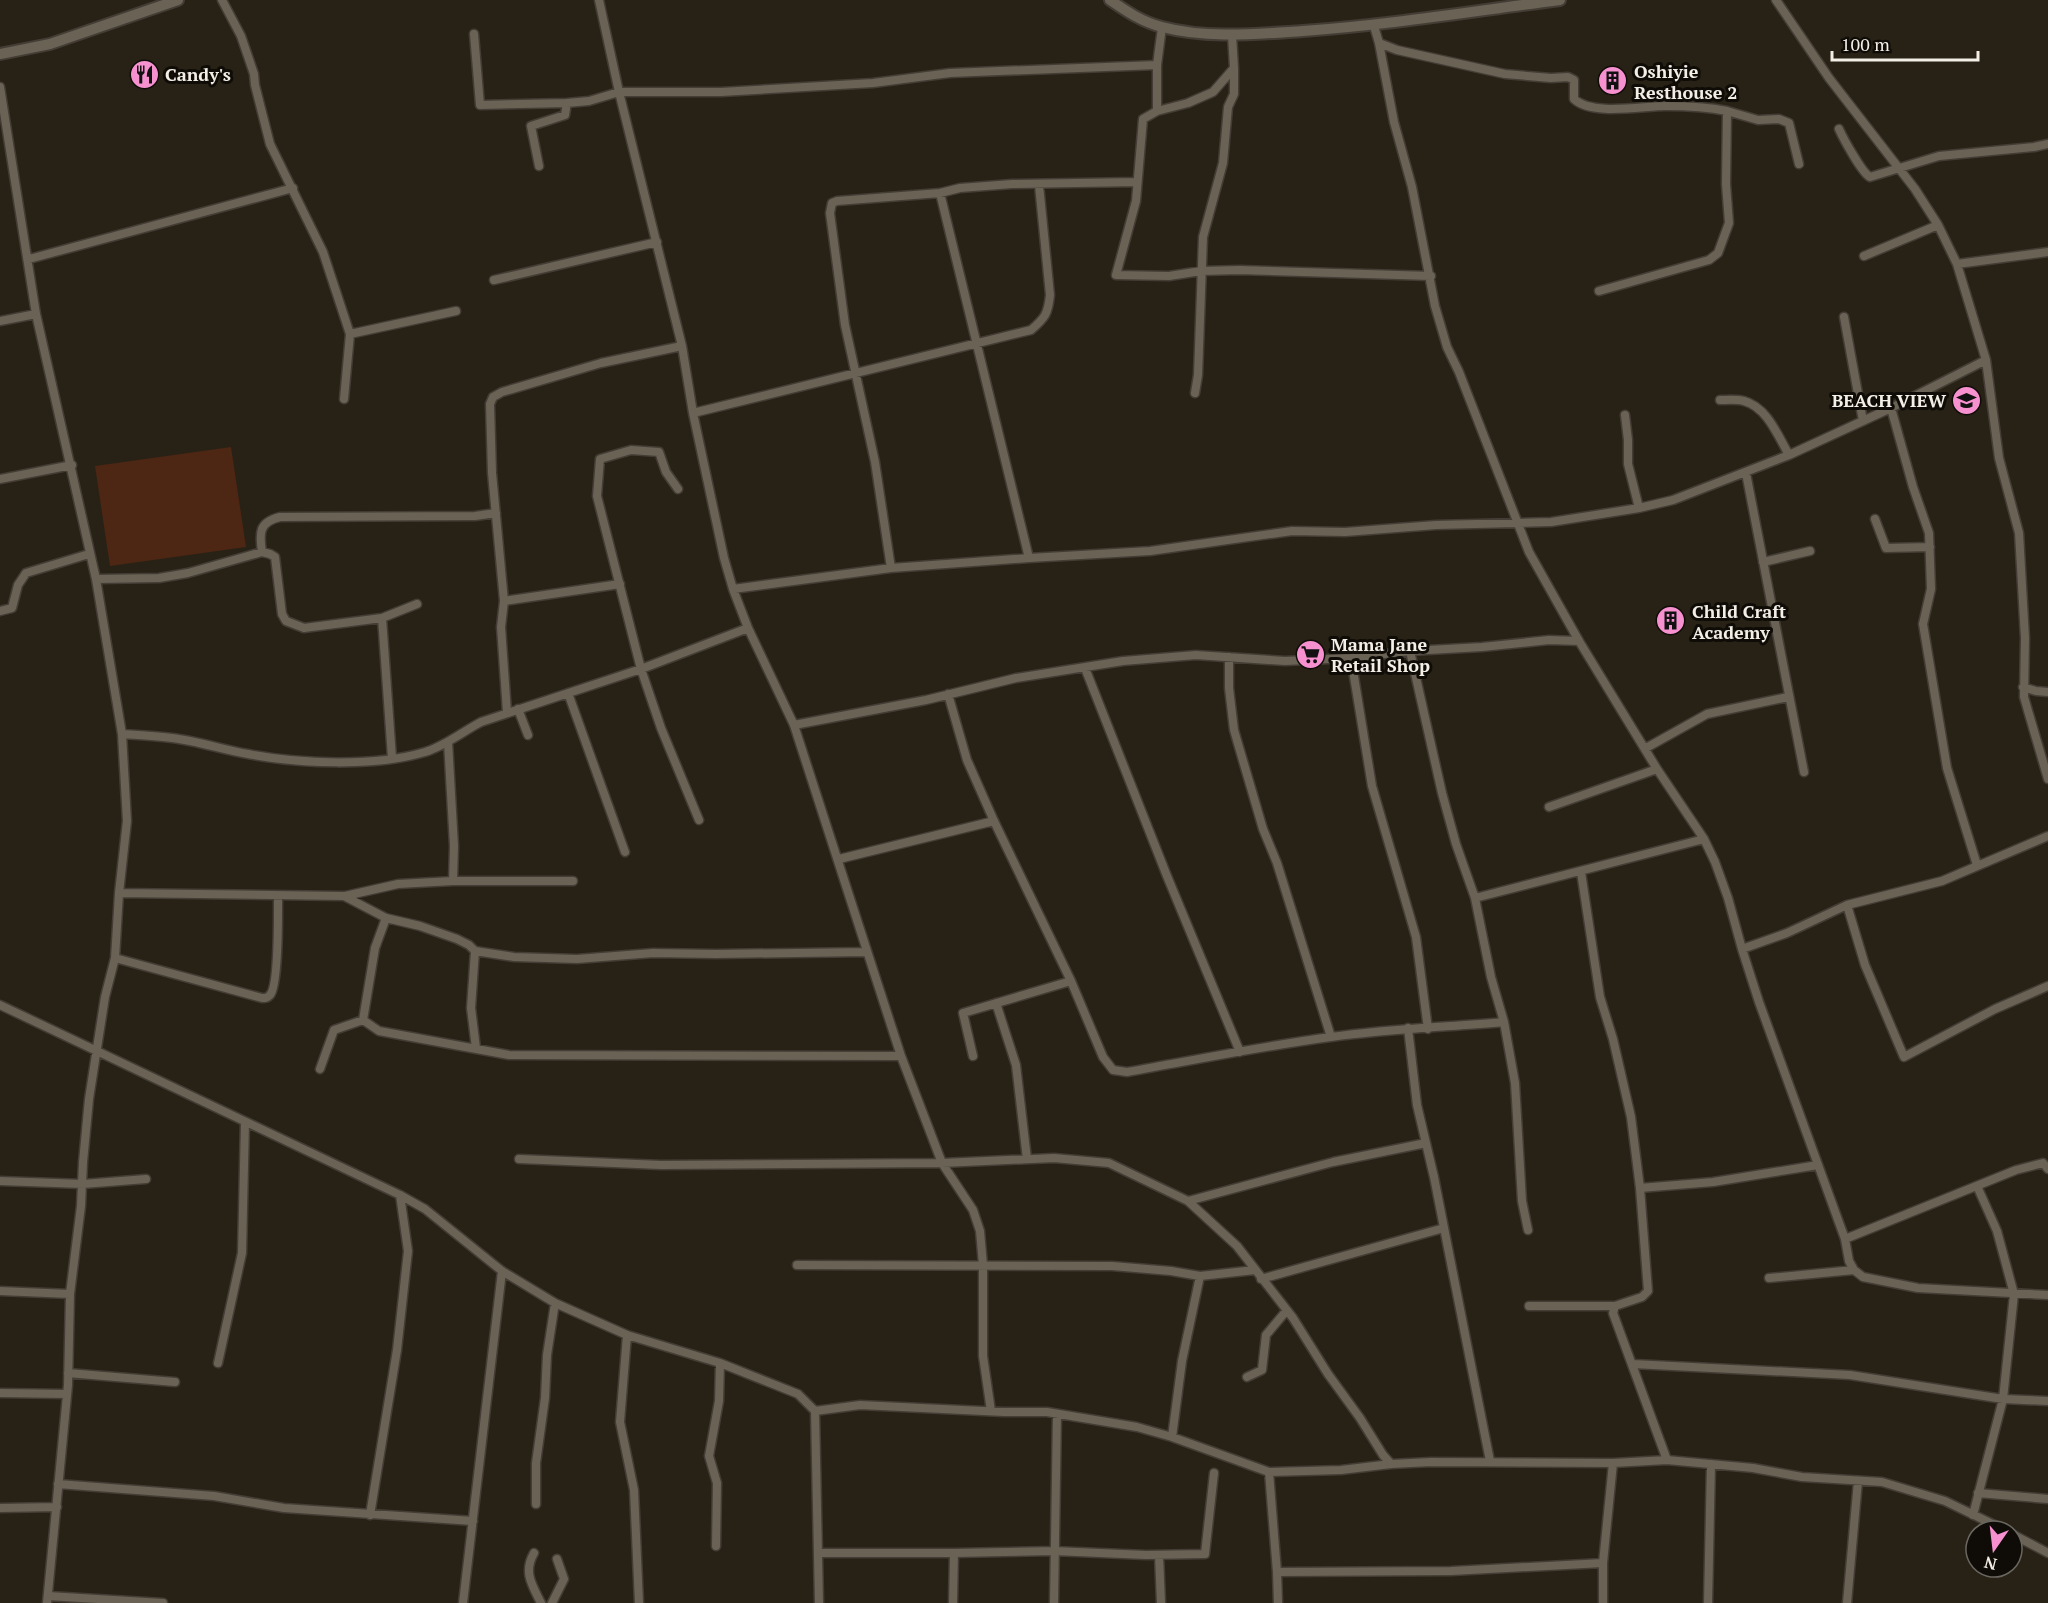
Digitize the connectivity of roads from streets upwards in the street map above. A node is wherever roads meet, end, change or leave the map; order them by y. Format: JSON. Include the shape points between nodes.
{"nodes":[{"id":1,"x":178,"y":0,"type":"edge"},
{"id":2,"x":222,"y":0,"type":"edge"},
{"id":3,"x":598,"y":0,"type":"edge"},
{"id":4,"x":1110,"y":0,"type":"edge"},
{"id":5,"x":1560,"y":0,"type":"edge"},
{"id":6,"x":1776,"y":0,"type":"edge"},
{"id":7,"x":1374,"y":26,"type":"junction"},
{"id":8,"x":1162,"y":27,"type":"junction"},
{"id":9,"x":474,"y":34,"type":"dead end"},
{"id":10,"x":1232,"y":35,"type":"junction"},
{"id":11,"x":1379,"y":42,"type":"junction"},
{"id":12,"x":0,"y":54,"type":"edge"},
{"id":13,"x":1157,"y":65,"type":"junction"},
{"id":14,"x":1234,"y":68,"type":"junction"},
{"id":15,"x":0,"y":87,"type":"edge"},
{"id":16,"x":619,"y":92,"type":"junction"},
{"id":17,"x":567,"y":103,"type":"junction"},
{"id":18,"x":1157,"y":111,"type":"junction"},
{"id":19,"x":1727,"y":111,"type":"junction"},
{"id":20,"x":1839,"y":129,"type":"dead end"},
{"id":21,"x":2048,"y":144,"type":"edge"},
{"id":22,"x":1799,"y":164,"type":"dead end"},
{"id":23,"x":539,"y":166,"type":"dead end"},
{"id":24,"x":1899,"y":168,"type":"junction"},
{"id":25,"x":1137,"y":182,"type":"junction"},
{"id":26,"x":1039,"y":185,"type":"junction"},
{"id":27,"x":293,"y":188,"type":"junction"},
{"id":28,"x":940,"y":193,"type":"junction"},
{"id":29,"x":1938,"y":225,"type":"junction"},
{"id":30,"x":657,"y":242,"type":"junction"},
{"id":31,"x":2048,"y":252,"type":"edge"},
{"id":32,"x":1864,"y":256,"type":"dead end"},
{"id":33,"x":29,"y":259,"type":"junction"},
{"id":34,"x":1957,"y":264,"type":"junction"},
{"id":35,"x":1201,"y":270,"type":"junction"},
{"id":36,"x":1431,"y":276,"type":"junction"},
{"id":37,"x":494,"y":280,"type":"dead end"},
{"id":38,"x":1599,"y":291,"type":"dead end"},
{"id":39,"x":456,"y":311,"type":"dead end"},
{"id":40,"x":36,"y":314,"type":"junction"},
{"id":41,"x":1844,"y":317,"type":"dead end"},
{"id":42,"x":0,"y":321,"type":"edge"},
{"id":43,"x":350,"y":334,"type":"junction"},
{"id":44,"x":975,"y":344,"type":"junction"},
{"id":45,"x":682,"y":346,"type":"junction"},
{"id":46,"x":1986,"y":360,"type":"junction"},
{"id":47,"x":857,"y":372,"type":"junction"},
{"id":48,"x":1195,"y":393,"type":"dead end"},
{"id":49,"x":345,"y":399,"type":"dead end"},
{"id":50,"x":1720,"y":400,"type":"dead end"},
{"id":51,"x":1891,"y":408,"type":"junction"},
{"id":52,"x":693,"y":412,"type":"junction"},
{"id":53,"x":1624,"y":415,"type":"dead end"},
{"id":54,"x":1863,"y":421,"type":"junction"},
{"id":55,"x":1789,"y":455,"type":"junction"},
{"id":56,"x":72,"y":465,"type":"junction"},
{"id":57,"x":1746,"y":472,"type":"junction"},
{"id":58,"x":0,"y":479,"type":"edge"},
{"id":59,"x":678,"y":489,"type":"dead end"},
{"id":60,"x":1639,"y":508,"type":"junction"},
{"id":61,"x":496,"y":513,"type":"junction"},
{"id":62,"x":1875,"y":519,"type":"dead end"},
{"id":63,"x":1520,"y":523,"type":"junction"},
{"id":64,"x":1930,"y":547,"type":"junction"},
{"id":65,"x":1810,"y":551,"type":"dead end"},
{"id":66,"x":262,"y":552,"type":"junction"},
{"id":67,"x":89,"y":554,"type":"junction"},
{"id":68,"x":1029,"y":558,"type":"junction"},
{"id":69,"x":1763,"y":562,"type":"junction"},
{"id":70,"x":891,"y":568,"type":"junction"},
{"id":71,"x":96,"y":579,"type":"junction"},
{"id":72,"x":620,"y":584,"type":"junction"},
{"id":73,"x":733,"y":589,"type":"junction"},
{"id":74,"x":504,"y":602,"type":"junction"},
{"id":75,"x":417,"y":604,"type":"dead end"},
{"id":76,"x":0,"y":611,"type":"edge"},
{"id":77,"x":382,"y":618,"type":"junction"},
{"id":78,"x":748,"y":628,"type":"junction"},
{"id":79,"x":1579,"y":641,"type":"junction"},
{"id":80,"x":1410,"y":651,"type":"junction"},
{"id":81,"x":1229,"y":657,"type":"junction"},
{"id":82,"x":1351,"y":658,"type":"junction"},
{"id":83,"x":1085,"y":668,"type":"junction"},
{"id":84,"x":641,"y":669,"type":"junction"},
{"id":85,"x":2023,"y":687,"type":"junction"},
{"id":86,"x":2048,"y":692,"type":"edge"},
{"id":87,"x":568,"y":693,"type":"junction"},
{"id":88,"x":948,"y":694,"type":"junction"},
{"id":89,"x":1788,"y":697,"type":"junction"},
{"id":90,"x":518,"y":709,"type":"junction"},
{"id":91,"x":507,"y":712,"type":"junction"},
{"id":92,"x":794,"y":725,"type":"junction"},
{"id":93,"x":122,"y":734,"type":"junction"},
{"id":94,"x":528,"y":735,"type":"dead end"},
{"id":95,"x":448,"y":742,"type":"junction"},
{"id":96,"x":1646,"y":748,"type":"junction"},
{"id":97,"x":392,"y":758,"type":"junction"},
{"id":98,"x":1657,"y":769,"type":"junction"},
{"id":99,"x":1804,"y":772,"type":"dead end"},
{"id":100,"x":2048,"y":778,"type":"edge"},
{"id":101,"x":1549,"y":807,"type":"dead end"},
{"id":102,"x":699,"y":820,"type":"dead end"},
{"id":103,"x":994,"y":821,"type":"junction"},
{"id":104,"x":2048,"y":837,"type":"edge"},
{"id":105,"x":1704,"y":839,"type":"junction"},
{"id":106,"x":625,"y":852,"type":"dead end"},
{"id":107,"x":839,"y":860,"type":"junction"},
{"id":108,"x":1977,"y":865,"type":"junction"},
{"id":109,"x":1581,"y":872,"type":"junction"},
{"id":110,"x":453,"y":881,"type":"junction"},
{"id":111,"x":573,"y":881,"type":"dead end"},
{"id":112,"x":119,"y":893,"type":"junction"},
{"id":113,"x":278,"y":896,"type":"junction"},
{"id":114,"x":344,"y":896,"type":"junction"},
{"id":115,"x":1475,"y":898,"type":"junction"},
{"id":116,"x":1846,"y":905,"type":"junction"},
{"id":117,"x":386,"y":918,"type":"junction"},
{"id":118,"x":1742,"y":949,"type":"junction"},
{"id":119,"x":475,"y":951,"type":"junction"},
{"id":120,"x":867,"y":952,"type":"junction"},
{"id":121,"x":115,"y":958,"type":"junction"},
{"id":122,"x":1071,"y":981,"type":"junction"},
{"id":123,"x":2048,"y":986,"type":"edge"},
{"id":124,"x":996,"y":1003,"type":"junction"},
{"id":125,"x":0,"y":1005,"type":"edge"},
{"id":126,"x":363,"y":1020,"type":"junction"},
{"id":127,"x":1504,"y":1022,"type":"junction"},
{"id":128,"x":1408,"y":1029,"type":"junction"},
{"id":129,"x":1428,"y":1029,"type":"junction"},
{"id":130,"x":1331,"y":1036,"type":"junction"},
{"id":131,"x":476,"y":1048,"type":"junction"},
{"id":132,"x":96,"y":1050,"type":"junction"},
{"id":133,"x":1239,"y":1052,"type":"junction"},
{"id":134,"x":902,"y":1056,"type":"junction"},
{"id":135,"x":973,"y":1056,"type":"dead end"},
{"id":136,"x":320,"y":1069,"type":"dead end"},
{"id":137,"x":245,"y":1122,"type":"junction"},
{"id":138,"x":1426,"y":1143,"type":"junction"},
{"id":139,"x":519,"y":1159,"type":"dead end"},
{"id":140,"x":1027,"y":1159,"type":"junction"},
{"id":141,"x":942,"y":1163,"type":"junction"},
{"id":142,"x":1818,"y":1165,"type":"junction"},
{"id":143,"x":2048,"y":1169,"type":"edge"},
{"id":144,"x":146,"y":1179,"type":"dead end"},
{"id":145,"x":0,"y":1181,"type":"edge"},
{"id":146,"x":83,"y":1184,"type":"junction"},
{"id":147,"x":1977,"y":1186,"type":"junction"},
{"id":148,"x":1640,"y":1188,"type":"junction"},
{"id":149,"x":400,"y":1195,"type":"junction"},
{"id":150,"x":1188,"y":1201,"type":"junction"},
{"id":151,"x":1444,"y":1228,"type":"junction"},
{"id":152,"x":1528,"y":1230,"type":"dead end"},
{"id":153,"x":1845,"y":1239,"type":"junction"},
{"id":154,"x":797,"y":1265,"type":"dead end"},
{"id":155,"x":983,"y":1265,"type":"junction"},
{"id":156,"x":1255,"y":1270,"type":"junction"},
{"id":157,"x":1854,"y":1270,"type":"junction"},
{"id":158,"x":502,"y":1271,"type":"junction"},
{"id":159,"x":1200,"y":1276,"type":"junction"},
{"id":160,"x":1769,"y":1278,"type":"dead end"},
{"id":161,"x":1261,"y":1279,"type":"junction"},
{"id":162,"x":0,"y":1291,"type":"edge"},
{"id":163,"x":70,"y":1294,"type":"junction"},
{"id":164,"x":2014,"y":1294,"type":"junction"},
{"id":165,"x":2048,"y":1295,"type":"edge"},
{"id":166,"x":555,"y":1303,"type":"junction"},
{"id":167,"x":1529,"y":1306,"type":"dead end"},
{"id":168,"x":1615,"y":1306,"type":"junction"},
{"id":169,"x":1287,"y":1310,"type":"junction"},
{"id":170,"x":627,"y":1335,"type":"junction"},
{"id":171,"x":218,"y":1363,"type":"dead end"},
{"id":172,"x":720,"y":1363,"type":"junction"},
{"id":173,"x":1633,"y":1364,"type":"junction"},
{"id":174,"x":68,"y":1373,"type":"junction"},
{"id":175,"x":1247,"y":1377,"type":"dead end"},
{"id":176,"x":175,"y":1382,"type":"dead end"},
{"id":177,"x":0,"y":1393,"type":"edge"},
{"id":178,"x":66,"y":1394,"type":"junction"},
{"id":179,"x":2003,"y":1399,"type":"junction"},
{"id":180,"x":2048,"y":1401,"type":"edge"},
{"id":181,"x":815,"y":1411,"type":"junction"},
{"id":182,"x":991,"y":1411,"type":"junction"},
{"id":183,"x":1057,"y":1414,"type":"junction"},
{"id":184,"x":1172,"y":1437,"type":"junction"},
{"id":185,"x":1667,"y":1460,"type":"junction"},
{"id":186,"x":1490,"y":1461,"type":"junction"},
{"id":187,"x":1613,"y":1463,"type":"junction"},
{"id":188,"x":1391,"y":1464,"type":"junction"},
{"id":189,"x":1711,"y":1464,"type":"junction"},
{"id":190,"x":1269,"y":1472,"type":"junction"},
{"id":191,"x":1214,"y":1473,"type":"dead end"},
{"id":192,"x":1858,"y":1481,"type":"junction"},
{"id":193,"x":58,"y":1484,"type":"junction"},
{"id":194,"x":1978,"y":1493,"type":"junction"},
{"id":195,"x":2048,"y":1499,"type":"edge"},
{"id":196,"x":536,"y":1504,"type":"dead end"},
{"id":197,"x":57,"y":1507,"type":"junction"},
{"id":198,"x":0,"y":1508,"type":"edge"},
{"id":199,"x":370,"y":1515,"type":"junction"},
{"id":200,"x":1973,"y":1515,"type":"junction"},
{"id":201,"x":1982,"y":1519,"type":"edge"},
{"id":202,"x":473,"y":1521,"type":"junction"},
{"id":203,"x":2024,"y":1540,"type":"edge"},
{"id":204,"x":716,"y":1546,"type":"dead end"},
{"id":205,"x":1054,"y":1551,"type":"junction"},
{"id":206,"x":534,"y":1553,"type":"dead end"},
{"id":207,"x":819,"y":1553,"type":"junction"},
{"id":208,"x":954,"y":1553,"type":"junction"},
{"id":209,"x":2048,"y":1553,"type":"edge"},
{"id":210,"x":1159,"y":1555,"type":"junction"},
{"id":211,"x":557,"y":1558,"type":"dead end"},
{"id":212,"x":1603,"y":1563,"type":"junction"},
{"id":213,"x":1277,"y":1572,"type":"junction"},
{"id":214,"x":47,"y":1599,"type":"edge"},
{"id":215,"x":163,"y":1603,"type":"edge"},
{"id":216,"x":463,"y":1603,"type":"edge"},
{"id":217,"x":541,"y":1603,"type":"edge"},
{"id":218,"x":552,"y":1603,"type":"edge"},
{"id":219,"x":639,"y":1603,"type":"edge"},
{"id":220,"x":819,"y":1603,"type":"edge"},
{"id":221,"x":953,"y":1603,"type":"edge"},
{"id":222,"x":1054,"y":1603,"type":"edge"},
{"id":223,"x":1161,"y":1603,"type":"edge"},
{"id":224,"x":1278,"y":1603,"type":"edge"},
{"id":225,"x":1603,"y":1603,"type":"edge"},
{"id":226,"x":1708,"y":1603,"type":"edge"},
{"id":227,"x":1847,"y":1603,"type":"edge"}],
"edges":[{"from":1,"to":12,"type":"street","via":[[50,44]]},
{"from":2,"to":27,"type":"street","via":[[254,74],[270,144]]},
{"from":3,"to":16,"type":"street"},
{"from":4,"to":8,"type":"street","via":[[1134,16]]},
{"from":5,"to":7,"type":"street"},
{"from":6,"to":24,"type":"street","via":[[1828,78]]},
{"from":7,"to":10,"type":"street"},
{"from":7,"to":11,"type":"street"},
{"from":8,"to":10,"type":"street"},
{"from":8,"to":13,"type":"street"},
{"from":9,"to":17,"type":"street","via":[[480,105]]},
{"from":10,"to":14,"type":"street"},
{"from":11,"to":19,"type":"street","via":[[1397,50],[1505,74],[1568,77],[1574,80],[1574,99],[1584,105]]},
{"from":11,"to":36,"type":"street"},
{"from":13,"to":16,"type":"street","via":[[950,73],[720,92]]},
{"from":13,"to":18,"type":"street"},
{"from":14,"to":18,"type":"street","via":[[1213,92]]},
{"from":14,"to":35,"type":"street","via":[[1234,94],[1228,107],[1222,163],[1203,237]]},
{"from":15,"to":33,"type":"street"},
{"from":16,"to":17,"type":"street"},
{"from":16,"to":30,"type":"street"},
{"from":17,"to":23,"type":"street","via":[[565,115],[531,126]]},
{"from":18,"to":25,"type":"street","via":[[1143,119]]},
{"from":19,"to":22,"type":"street","via":[[1751,119],[1789,123]]},
{"from":19,"to":38,"type":"street","via":[[1729,223],[1718,254],[1709,260]]},
{"from":20,"to":24,"type":"street","via":[[1869,177]]},
{"from":21,"to":24,"type":"street","via":[[1939,156]]},
{"from":24,"to":29,"type":"street"},
{"from":25,"to":26,"type":"street"},
{"from":25,"to":35,"type":"street","via":[[1136,201],[1116,275],[1169,276]]},
{"from":26,"to":28,"type":"street","via":[[960,188]]},
{"from":26,"to":44,"type":"street","via":[[1050,280],[1044,320],[1030,330]]},
{"from":27,"to":33,"type":"street"},
{"from":27,"to":43,"type":"street","via":[[323,252]]},
{"from":28,"to":44,"type":"street"},
{"from":28,"to":47,"type":"street","via":[[832,203],[830,213],[845,325]]},
{"from":29,"to":32,"type":"street"},
{"from":29,"to":34,"type":"street"},
{"from":30,"to":37,"type":"street"},
{"from":30,"to":45,"type":"street"},
{"from":31,"to":34,"type":"street"},
{"from":33,"to":40,"type":"street"},
{"from":34,"to":46,"type":"street"},
{"from":35,"to":36,"type":"street"},
{"from":35,"to":48,"type":"street"},
{"from":36,"to":63,"type":"street","via":[[1447,347]]},
{"from":39,"to":43,"type":"street"},
{"from":40,"to":42,"type":"street"},
{"from":40,"to":56,"type":"street"},
{"from":41,"to":54,"type":"street"},
{"from":43,"to":49,"type":"street"},
{"from":44,"to":47,"type":"street"},
{"from":44,"to":68,"type":"street"},
{"from":45,"to":52,"type":"street"},
{"from":45,"to":61,"type":"street","via":[[601,363],[493,397],[490,404]]},
{"from":46,"to":51,"type":"street"},
{"from":46,"to":85,"type":"street","via":[[1999,458],[2019,533],[2025,638]]},
{"from":47,"to":52,"type":"street"},
{"from":47,"to":70,"type":"street"},
{"from":50,"to":55,"type":"street","via":[[1744,401],[1755,406],[1767,417]]},
{"from":51,"to":54,"type":"street"},
{"from":51,"to":64,"type":"street"},
{"from":52,"to":73,"type":"street"},
{"from":53,"to":60,"type":"street","via":[[1628,464]]},
{"from":54,"to":55,"type":"street"},
{"from":55,"to":57,"type":"street"},
{"from":56,"to":58,"type":"street"},
{"from":56,"to":67,"type":"street"},
{"from":57,"to":60,"type":"street","via":[[1673,500]]},
{"from":57,"to":69,"type":"street"},
{"from":59,"to":72,"type":"street","via":[[659,452],[631,450],[600,459],[597,496]]},
{"from":60,"to":63,"type":"street"},
{"from":61,"to":66,"type":"street","via":[[280,517],[263,528]]},
{"from":61,"to":74,"type":"street"},
{"from":62,"to":64,"type":"street","via":[[1886,548]]},
{"from":63,"to":68,"type":"street","via":[[1292,531],[1150,552]]},
{"from":63,"to":79,"type":"street","via":[[1530,552]]},
{"from":64,"to":108,"type":"street","via":[[1931,589],[1923,624],[1947,768]]},
{"from":65,"to":69,"type":"street"},
{"from":66,"to":71,"type":"street","via":[[159,578]]},
{"from":66,"to":77,"type":"street","via":[[275,557],[286,621],[304,628]]},
{"from":67,"to":71,"type":"street"},
{"from":67,"to":76,"type":"street","via":[[26,573],[12,608]]},
{"from":68,"to":70,"type":"street"},
{"from":69,"to":89,"type":"street"},
{"from":70,"to":73,"type":"street"},
{"from":71,"to":93,"type":"street"},
{"from":72,"to":74,"type":"street"},
{"from":72,"to":84,"type":"street"},
{"from":73,"to":78,"type":"street"},
{"from":74,"to":91,"type":"street","via":[[501,627]]},
{"from":75,"to":77,"type":"street"},
{"from":77,"to":97,"type":"street"},
{"from":78,"to":84,"type":"street"},
{"from":78,"to":92,"type":"street"},
{"from":79,"to":80,"type":"street"},
{"from":79,"to":96,"type":"street"},
{"from":80,"to":82,"type":"street"},
{"from":80,"to":115,"type":"street","via":[[1442,793]]},
{"from":81,"to":82,"type":"street","via":[[1284,661]]},
{"from":81,"to":83,"type":"street","via":[[1185,656]]},
{"from":81,"to":130,"type":"street","via":[[1234,730]]},
{"from":82,"to":129,"type":"street","via":[[1372,786],[1416,937]]},
{"from":83,"to":88,"type":"street","via":[[1016,678]]},
{"from":83,"to":133,"type":"street"},
{"from":84,"to":87,"type":"street"},
{"from":84,"to":102,"type":"street"},
{"from":85,"to":86,"type":"street"},
{"from":85,"to":100,"type":"street","via":[[2027,714]]},
{"from":87,"to":90,"type":"street"},
{"from":87,"to":106,"type":"street"},
{"from":88,"to":92,"type":"street"},
{"from":88,"to":103,"type":"street","via":[[968,760]]},
{"from":89,"to":96,"type":"street","via":[[1707,714]]},
{"from":89,"to":99,"type":"street"},
{"from":90,"to":91,"type":"street"},
{"from":90,"to":94,"type":"street"},
{"from":91,"to":95,"type":"street"},
{"from":92,"to":107,"type":"street"},
{"from":93,"to":97,"type":"street","via":[[174,738],[250,755],[327,763]]},
{"from":93,"to":112,"type":"street","via":[[126,821]]},
{"from":95,"to":97,"type":"street","via":[[425,752]]},
{"from":95,"to":110,"type":"street"},
{"from":96,"to":98,"type":"street"},
{"from":98,"to":101,"type":"street"},
{"from":98,"to":105,"type":"street"},
{"from":103,"to":107,"type":"street"},
{"from":103,"to":122,"type":"street"},
{"from":104,"to":108,"type":"street"},
{"from":105,"to":109,"type":"street"},
{"from":105,"to":118,"type":"street","via":[[1728,898]]},
{"from":107,"to":120,"type":"street"},
{"from":108,"to":116,"type":"street","via":[[1942,881]]},
{"from":109,"to":115,"type":"street"},
{"from":109,"to":148,"type":"street","via":[[1600,997],[1631,1117]]},
{"from":110,"to":111,"type":"street"},
{"from":110,"to":114,"type":"street","via":[[398,884]]},
{"from":112,"to":113,"type":"street"},
{"from":112,"to":121,"type":"street"},
{"from":113,"to":114,"type":"street"},
{"from":113,"to":121,"type":"street","via":[[273,992],[266,998]]},
{"from":114,"to":117,"type":"street"},
{"from":115,"to":127,"type":"street"},
{"from":116,"to":118,"type":"street"},
{"from":116,"to":123,"type":"street","via":[[1865,965],[1904,1057],[1995,1008]]},
{"from":117,"to":119,"type":"street","via":[[448,936]]},
{"from":117,"to":126,"type":"street","via":[[375,948]]},
{"from":118,"to":142,"type":"street"},
{"from":119,"to":120,"type":"street","via":[[577,959],[652,953]]},
{"from":119,"to":131,"type":"street","via":[[471,1008]]},
{"from":120,"to":134,"type":"street"},
{"from":121,"to":132,"type":"street"},
{"from":122,"to":124,"type":"street"},
{"from":122,"to":133,"type":"street","via":[[1103,1057],[1113,1070],[1127,1072]]},
{"from":124,"to":135,"type":"street","via":[[963,1013]]},
{"from":124,"to":140,"type":"street","via":[[1016,1065]]},
{"from":125,"to":132,"type":"street"},
{"from":126,"to":131,"type":"street","via":[[378,1031]]},
{"from":126,"to":136,"type":"street","via":[[334,1030]]},
{"from":127,"to":129,"type":"street"},
{"from":127,"to":152,"type":"street","via":[[1515,1083],[1522,1201]]},
{"from":128,"to":129,"type":"street"},
{"from":128,"to":130,"type":"street"},
{"from":128,"to":138,"type":"street"},
{"from":130,"to":133,"type":"street"},
{"from":131,"to":134,"type":"street","via":[[509,1055]]},
{"from":132,"to":137,"type":"street"},
{"from":132,"to":146,"type":"street"},
{"from":134,"to":141,"type":"street"},
{"from":137,"to":149,"type":"street"},
{"from":137,"to":171,"type":"street","via":[[242,1253]]},
{"from":138,"to":150,"type":"street","via":[[1333,1162]]},
{"from":138,"to":151,"type":"street"},
{"from":139,"to":141,"type":"street","via":[[661,1165]]},
{"from":140,"to":141,"type":"street"},
{"from":140,"to":150,"type":"street","via":[[1109,1163]]},
{"from":141,"to":155,"type":"street","via":[[973,1210],[980,1231]]},
{"from":142,"to":148,"type":"street","via":[[1713,1182]]},
{"from":142,"to":153,"type":"street"},
{"from":143,"to":147,"type":"street","via":[[2043,1163],[2034,1165]]},
{"from":144,"to":146,"type":"street"},
{"from":145,"to":146,"type":"street"},
{"from":146,"to":163,"type":"street"},
{"from":147,"to":153,"type":"street"},
{"from":147,"to":164,"type":"street","via":[[1997,1231]]},
{"from":148,"to":168,"type":"street","via":[[1648,1291]]},
{"from":149,"to":158,"type":"street","via":[[425,1209]]},
{"from":149,"to":199,"type":"street","via":[[408,1251],[397,1350]]},
{"from":150,"to":156,"type":"street","via":[[1237,1246]]},
{"from":151,"to":161,"type":"street"},
{"from":151,"to":186,"type":"street"},
{"from":153,"to":157,"type":"street"},
{"from":154,"to":155,"type":"street"},
{"from":155,"to":159,"type":"street","via":[[1112,1266]]},
{"from":155,"to":182,"type":"street","via":[[983,1356]]},
{"from":156,"to":159,"type":"street"},
{"from":156,"to":161,"type":"street"},
{"from":157,"to":160,"type":"street"},
{"from":157,"to":164,"type":"street","via":[[1863,1277],[1918,1288]]},
{"from":158,"to":166,"type":"street"},
{"from":158,"to":202,"type":"street"},
{"from":159,"to":184,"type":"street","via":[[1182,1361]]},
{"from":161,"to":169,"type":"street"},
{"from":162,"to":163,"type":"street"},
{"from":163,"to":174,"type":"street"},
{"from":164,"to":165,"type":"street"},
{"from":164,"to":179,"type":"street"},
{"from":166,"to":170,"type":"street"},
{"from":166,"to":196,"type":"street","via":[[536,1463]]},
{"from":167,"to":168,"type":"street"},
{"from":168,"to":173,"type":"street","via":[[1613,1312]]},
{"from":169,"to":175,"type":"street","via":[[1266,1335],[1262,1370]]},
{"from":169,"to":188,"type":"street"},
{"from":170,"to":172,"type":"street"},
{"from":170,"to":219,"type":"street","via":[[620,1422],[634,1490]]},
{"from":172,"to":181,"type":"street","via":[[798,1394]]},
{"from":172,"to":204,"type":"street","via":[[719,1401],[710,1456],[717,1483]]},
{"from":173,"to":179,"type":"street","via":[[1850,1375]]},
{"from":173,"to":185,"type":"street"},
{"from":174,"to":176,"type":"street"},
{"from":174,"to":178,"type":"street"},
{"from":177,"to":178,"type":"street"},
{"from":178,"to":193,"type":"street"},
{"from":179,"to":180,"type":"street"},
{"from":179,"to":194,"type":"street"},
{"from":181,"to":182,"type":"street","via":[[860,1405]]},
{"from":181,"to":207,"type":"street"},
{"from":182,"to":183,"type":"street"},
{"from":183,"to":184,"type":"street"},
{"from":183,"to":205,"type":"street"},
{"from":184,"to":190,"type":"street"},
{"from":185,"to":187,"type":"street"},
{"from":185,"to":189,"type":"street"},
{"from":186,"to":187,"type":"street"},
{"from":186,"to":188,"type":"street"},
{"from":187,"to":212,"type":"street"},
{"from":188,"to":190,"type":"street"},
{"from":189,"to":192,"type":"street"},
{"from":189,"to":226,"type":"street"},
{"from":190,"to":213,"type":"street"},
{"from":191,"to":210,"type":"street","via":[[1205,1554]]},
{"from":192,"to":200,"type":"street","via":[[1913,1490]]},
{"from":192,"to":227,"type":"street"},
{"from":193,"to":197,"type":"street"},
{"from":193,"to":199,"type":"street","via":[[214,1496],[284,1508]]},
{"from":194,"to":195,"type":"street"},
{"from":194,"to":200,"type":"street"},
{"from":197,"to":198,"type":"street"},
{"from":197,"to":214,"type":"street"},
{"from":199,"to":202,"type":"street"},
{"from":200,"to":201,"type":"street"},
{"from":202,"to":216,"type":"street"},
{"from":203,"to":209,"type":"street"},
{"from":205,"to":208,"type":"street"},
{"from":205,"to":210,"type":"street"},
{"from":205,"to":222,"type":"street"},
{"from":206,"to":217,"type":"street","via":[[528,1563],[529,1578]]},
{"from":207,"to":208,"type":"street"},
{"from":207,"to":220,"type":"street"},
{"from":208,"to":221,"type":"street"},
{"from":210,"to":223,"type":"street"},
{"from":211,"to":218,"type":"street","via":[[564,1579]]},
{"from":212,"to":213,"type":"street","via":[[1451,1571]]},
{"from":212,"to":225,"type":"street"},
{"from":213,"to":224,"type":"street"},
{"from":214,"to":215,"type":"street"}]}
